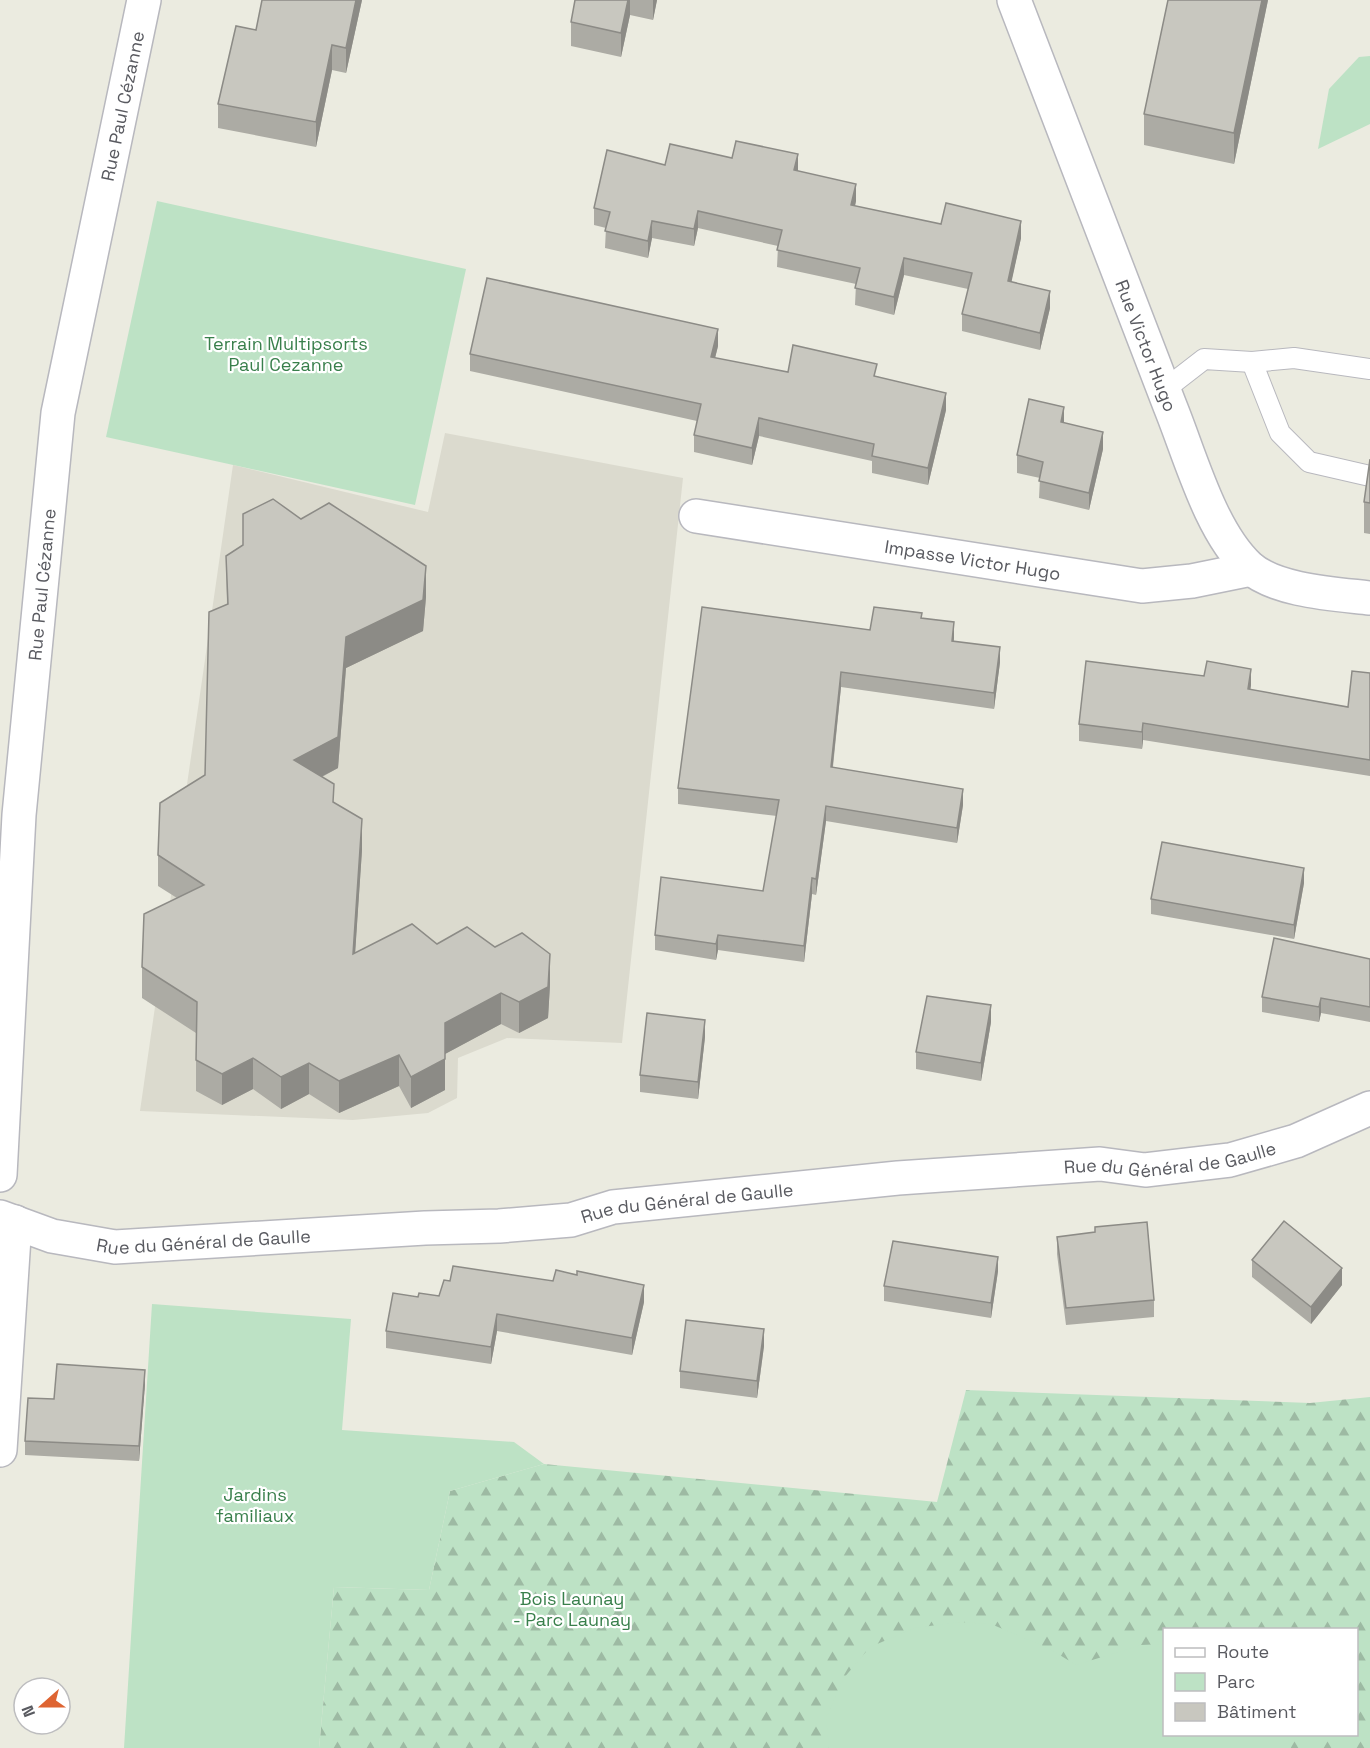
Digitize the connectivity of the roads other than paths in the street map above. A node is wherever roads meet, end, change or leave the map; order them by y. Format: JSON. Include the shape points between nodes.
{"nodes":[{"id":1,"x":144,"y":0,"type":"edge"},
{"id":2,"x":1014,"y":0,"type":"edge"},
{"id":3,"x":1251,"y":362,"type":"junction"},
{"id":4,"x":1370,"y":369,"type":"edge"},
{"id":5,"x":1164,"y":390,"type":"junction"},
{"id":6,"x":1370,"y":476,"type":"edge"},
{"id":7,"x":696,"y":516,"type":"dead end"},
{"id":8,"x":1251,"y":569,"type":"junction"},
{"id":9,"x":1370,"y":598,"type":"edge"},
{"id":10,"x":1370,"y":1108,"type":"edge"},
{"id":11,"x":0,"y":1175,"type":"edge"},
{"id":12,"x":8,"y":1220,"type":"edge"},
{"id":13,"x":6,"y":1292,"type":"edge"},
{"id":14,"x":0,"y":1450,"type":"edge"}],
"edges":[{"from":1,"to":11,"type":"street","name":"Rue Paul Cézanne","via":[[58,412],[19,815]]},
{"from":2,"to":5,"type":"street","name":"Rue Victor Hugo"},
{"from":3,"to":4,"type":"lane","via":[[1294,358]]},
{"from":3,"to":5,"type":"lane","via":[[1204,359]]},
{"from":3,"to":6,"type":"lane","via":[[1280,433],[1309,462]]},
{"from":5,"to":8,"type":"street","name":"Rue Victor Hugo","via":[[1217,524],[1229,547]]},
{"from":7,"to":8,"type":"street","name":"Impasse Victor Hugo","via":[[1142,586]]},
{"from":8,"to":9,"type":"street","name":"Rue Victor Hugo","via":[[1289,585]]},
{"from":10,"to":12,"type":"street","name":"Rue du Général de Gaulle","via":[[1296,1141],[1230,1160],[1145,1170],[1100,1164],[898,1178],[613,1207],[561,1221],[115,1247],[52,1236]]},
{"from":12,"to":13,"type":"street"},
{"from":13,"to":14,"type":"street"}]}
